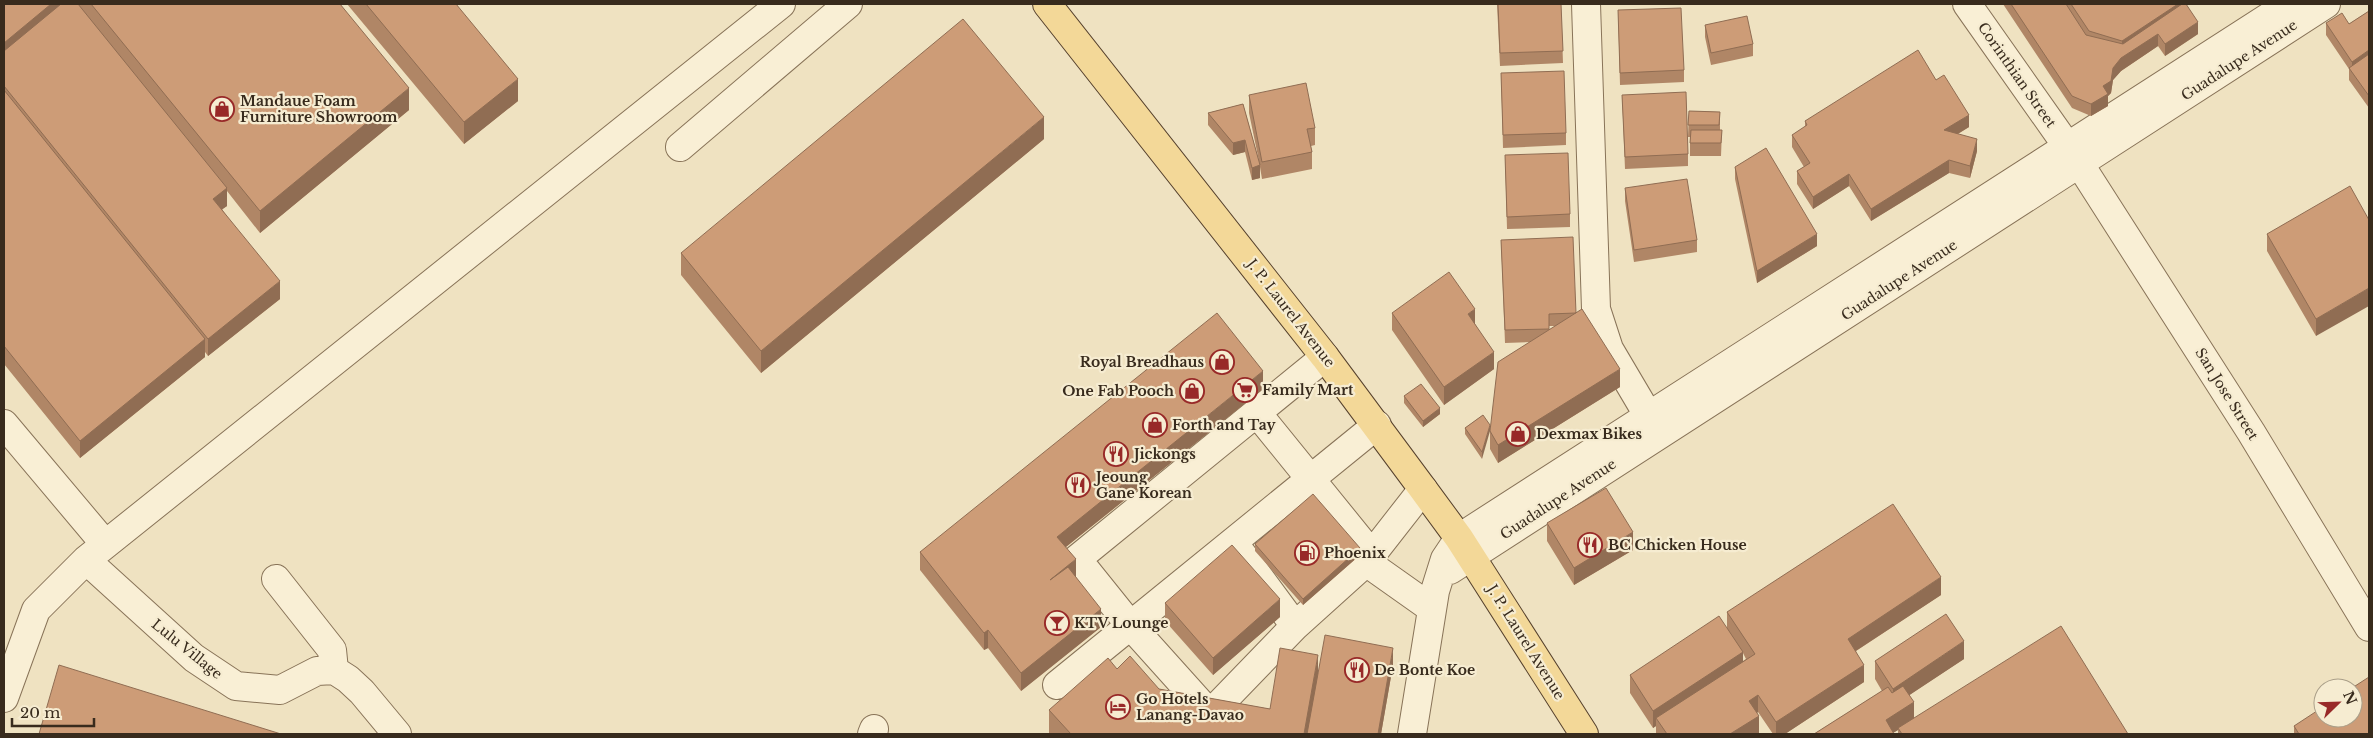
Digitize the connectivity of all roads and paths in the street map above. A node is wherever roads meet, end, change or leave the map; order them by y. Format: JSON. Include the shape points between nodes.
{"nodes":[{"id":1,"x":780,"y":4,"type":"edge"},
{"id":2,"x":848,"y":4,"type":"edge"},
{"id":3,"x":1047,"y":4,"type":"edge"},
{"id":4,"x":1586,"y":4,"type":"edge"},
{"id":5,"x":1967,"y":4,"type":"edge"},
{"id":6,"x":2289,"y":4,"type":"edge"},
{"id":7,"x":2326,"y":4,"type":"edge"},
{"id":8,"x":2192,"y":78,"type":"junction"},
{"id":9,"x":680,"y":147,"type":"dead end"},
{"id":10,"x":2073,"y":155,"type":"junction"},
{"id":11,"x":1325,"y":357,"type":"junction"},
{"id":12,"x":1257,"y":413,"type":"junction"},
{"id":13,"x":4,"y":424,"type":"edge"},
{"id":14,"x":1376,"y":425,"type":"junction"},
{"id":15,"x":1654,"y":425,"type":"junction"},
{"id":16,"x":1310,"y":478,"type":"junction"},
{"id":17,"x":1424,"y":488,"type":"junction"},
{"id":18,"x":1233,"y":542,"type":"junction"},
{"id":19,"x":1465,"y":547,"type":"junction"},
{"id":20,"x":95,"y":552,"type":"junction"},
{"id":21,"x":1366,"y":562,"type":"junction"},
{"id":22,"x":276,"y":579,"type":"dead end"},
{"id":23,"x":1431,"y":608,"type":"junction"},
{"id":24,"x":1130,"y":625,"type":"junction"},
{"id":25,"x":1295,"y":626,"type":"junction"},
{"id":26,"x":2369,"y":628,"type":"edge"},
{"id":27,"x":334,"y":670,"type":"junction"},
{"id":28,"x":1057,"y":684,"type":"dead end"},
{"id":29,"x":4,"y":698,"type":"edge"},
{"id":30,"x":397,"y":734,"type":"edge"},
{"id":31,"x":1412,"y":734,"type":"edge"},
{"id":32,"x":1584,"y":734,"type":"edge"}],
"edges":[{"from":1,"to":20,"type":"street"},
{"from":2,"to":9,"type":"street"},
{"from":3,"to":11,"type":"main road","name":"J. P. Laurel Avenue"},
{"from":4,"to":15,"type":"street","via":[[1596,309],[1609,349]]},
{"from":5,"to":10,"type":"street","name":"Corinthian Street"},
{"from":6,"to":8,"type":"street","name":"Guadalupe Avenue"},
{"from":7,"to":8,"type":"street","name":"Guadalupe Avenue"},
{"from":8,"to":10,"type":"street","name":"Guadalupe Avenue"},
{"from":10,"to":15,"type":"street","name":"Guadalupe Avenue"},
{"from":10,"to":26,"type":"street","name":"San Jose Street","via":[[2252,432]]},
{"from":11,"to":12,"type":"street"},
{"from":11,"to":14,"type":"main road","name":"J. P. Laurel Avenue"},
{"from":12,"to":16,"type":"street"},
{"from":12,"to":24,"type":"street","via":[[1077,559]]},
{"from":13,"to":20,"type":"street","name":"Lulu Village"},
{"from":14,"to":16,"type":"street"},
{"from":14,"to":17,"type":"main road","name":"J. P. Laurel Avenue"},
{"from":15,"to":19,"type":"street","name":"Guadalupe Avenue"},
{"from":16,"to":18,"type":"street"},
{"from":16,"to":21,"type":"street","via":[[1364,545]]},
{"from":17,"to":19,"type":"main road","name":"J. P. Laurel Avenue"},
{"from":17,"to":21,"type":"street"},
{"from":18,"to":24,"type":"street"},
{"from":18,"to":25,"type":"street"},
{"from":19,"to":23,"type":"street","via":[[1444,559]]},
{"from":19,"to":32,"type":"main road","name":"J. P. Laurel Avenue"},
{"from":20,"to":27,"type":"street","name":"Lulu Village","via":[[194,658],[236,686],[280,690],[317,671]]},
{"from":20,"to":29,"type":"street","via":[[36,610]]},
{"from":21,"to":23,"type":"street"},
{"from":21,"to":25,"type":"street"},
{"from":22,"to":27,"type":"street","via":[[332,650]]},
{"from":23,"to":31,"type":"street"},
{"from":24,"to":25,"type":"street","via":[[1210,714]]},
{"from":24,"to":28,"type":"street"},
{"from":27,"to":30,"type":"street","via":[[362,692]]}]}
